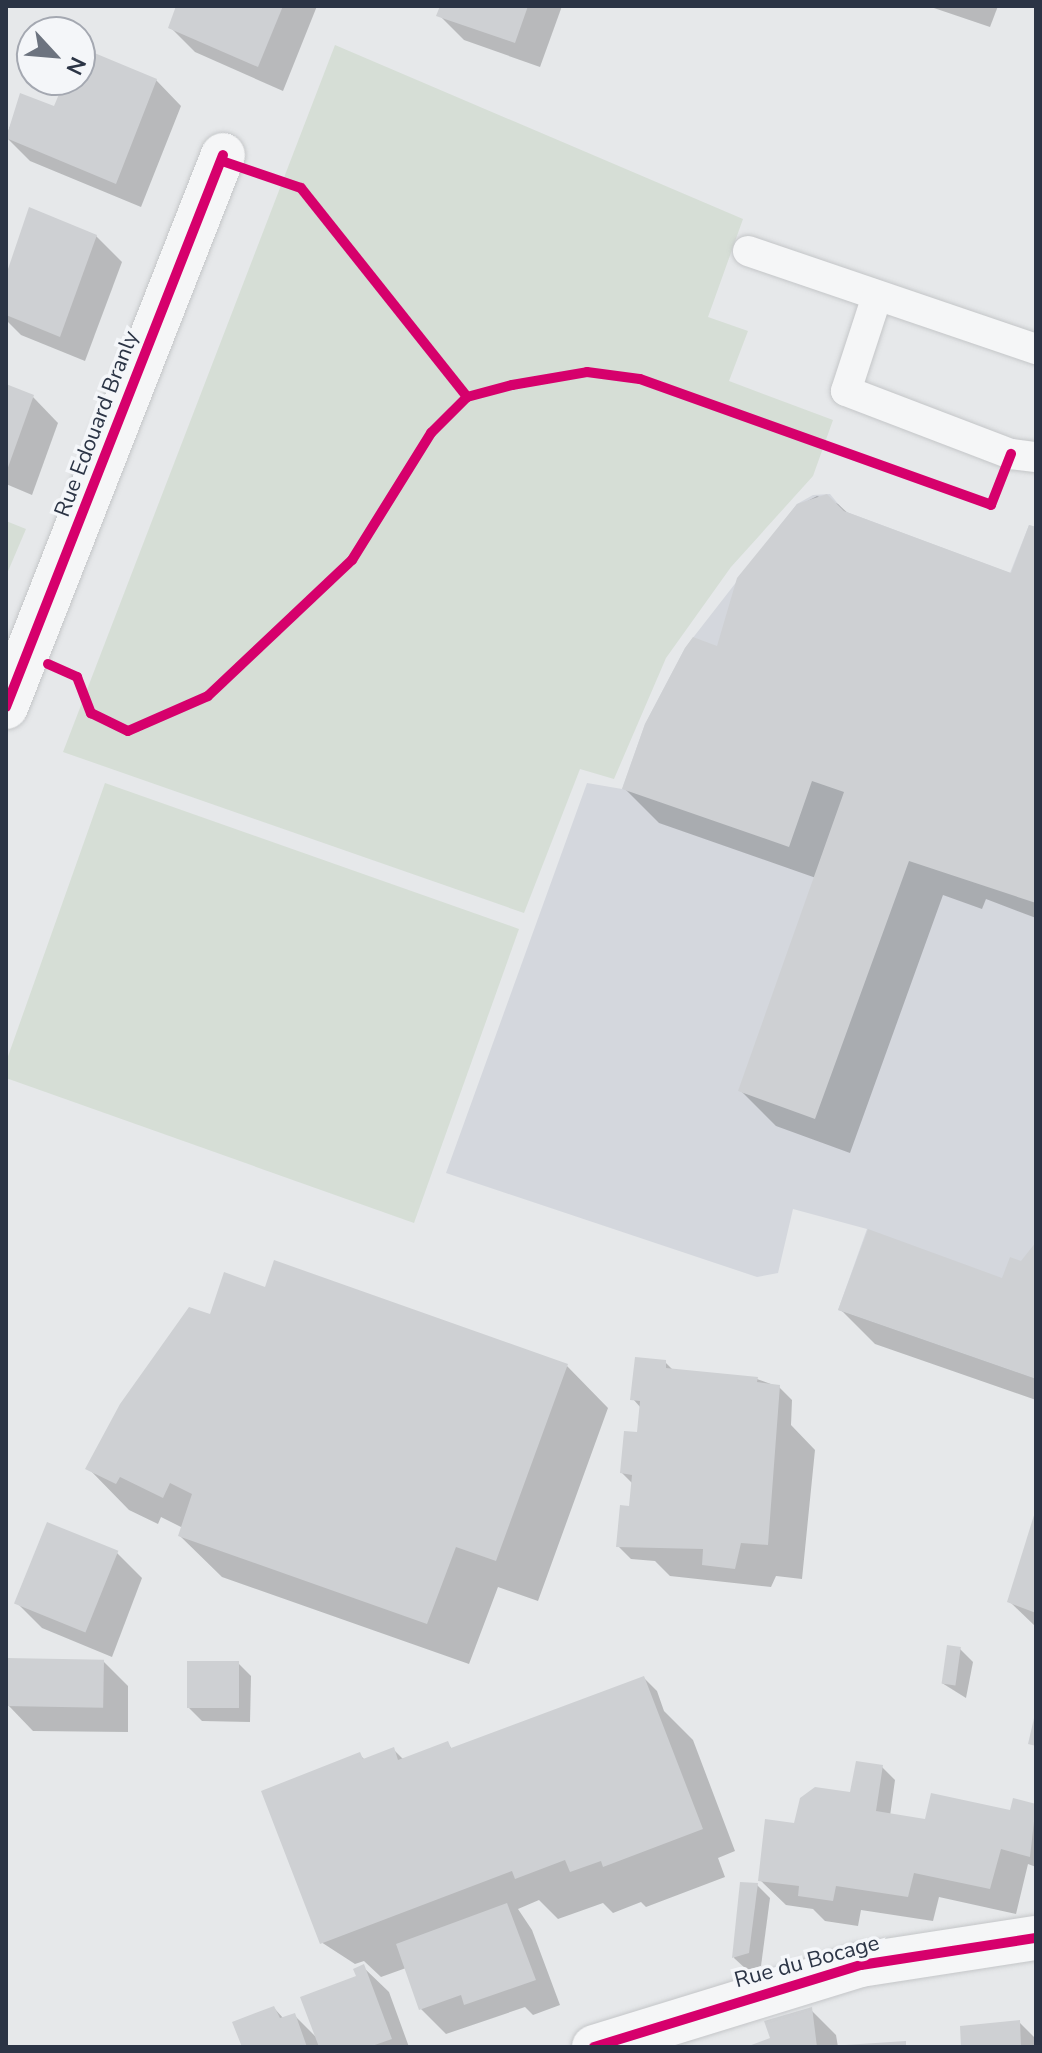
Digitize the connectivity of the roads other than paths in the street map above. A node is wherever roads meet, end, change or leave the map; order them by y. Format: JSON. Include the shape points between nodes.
{"nodes":[{"id":1,"x":223,"y":155,"type":"dead end"},
{"id":2,"x":748,"y":251,"type":"dead end"},
{"id":3,"x":877,"y":296,"type":"junction"},
{"id":4,"x":1036,"y":349,"type":"edge"},
{"id":5,"x":1036,"y":457,"type":"edge"},
{"id":6,"x":6,"y":707,"type":"edge"},
{"id":7,"x":1036,"y":1938,"type":"edge"},
{"id":8,"x":594,"y":2047,"type":"edge"}],
"edges":[{"from":1,"to":6,"type":"street","name":"Rue Edouard Branly"},
{"from":2,"to":3,"type":"lane"},
{"from":3,"to":4,"type":"lane"},
{"from":3,"to":5,"type":"lane","via":[[846,391],[1011,454]]},
{"from":7,"to":8,"type":"street","name":"Rue du Bocage","via":[[861,1965]]}]}
